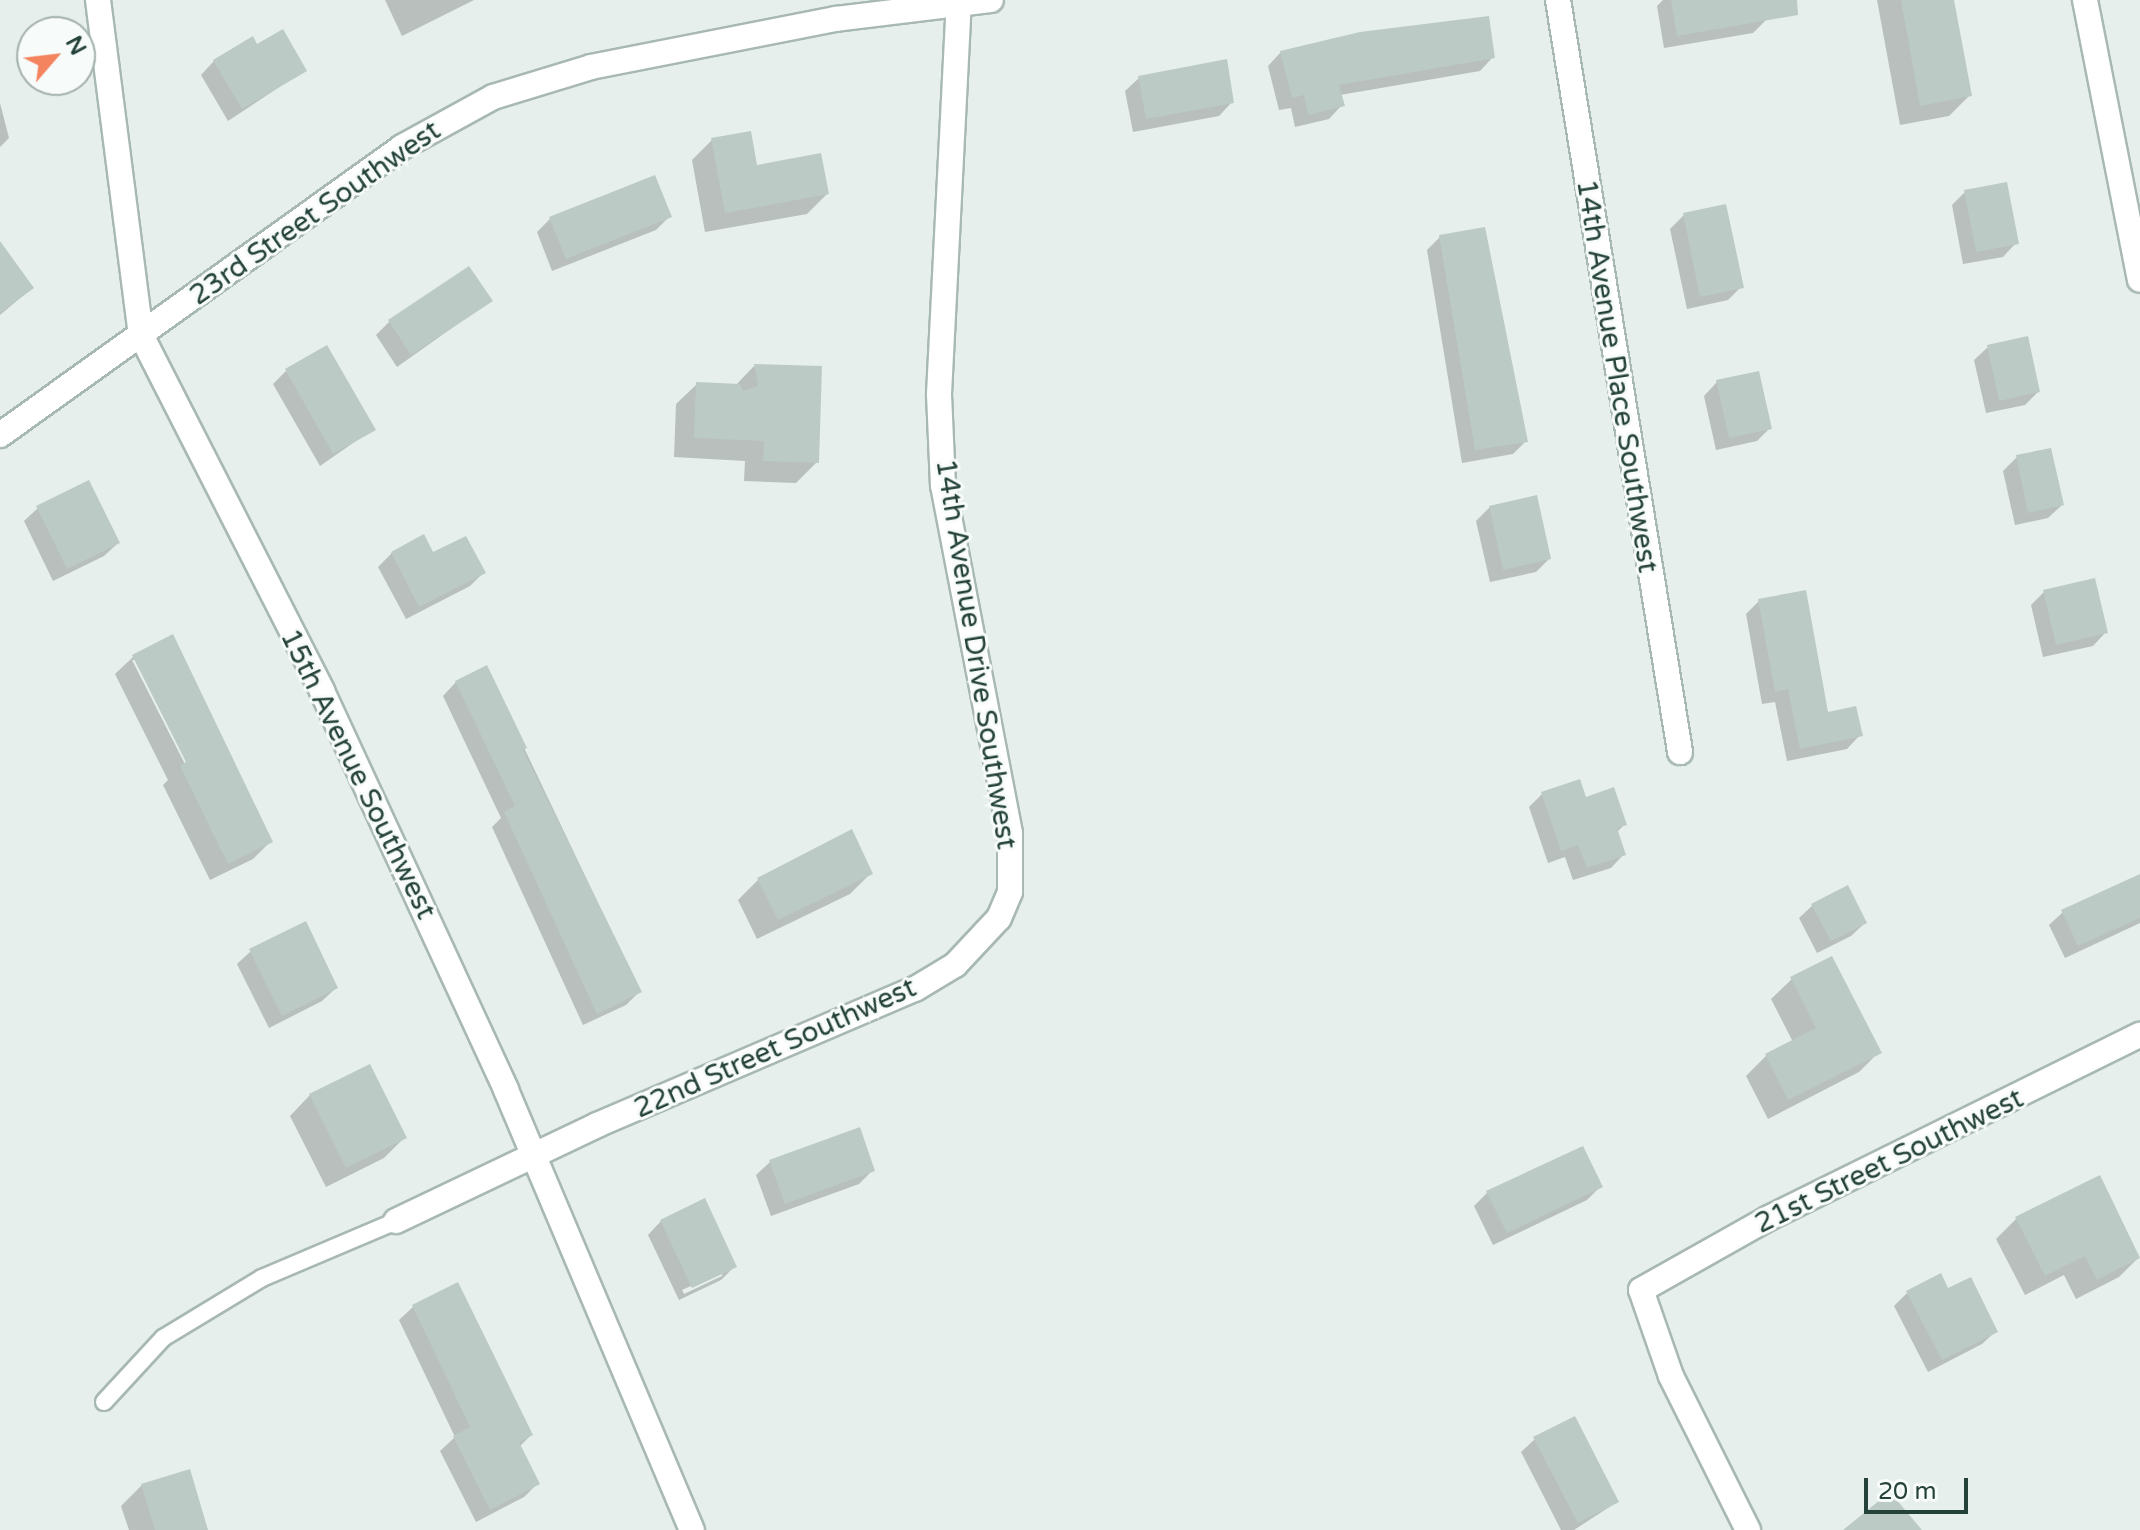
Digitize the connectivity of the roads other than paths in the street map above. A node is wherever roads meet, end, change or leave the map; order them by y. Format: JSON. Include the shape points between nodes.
{"nodes":[{"id":1,"x":98,"y":0,"type":"edge"},
{"id":2,"x":991,"y":0,"type":"edge"},
{"id":3,"x":1558,"y":0,"type":"edge"},
{"id":4,"x":2085,"y":0,"type":"edge"},
{"id":5,"x":959,"y":5,"type":"junction"},
{"id":6,"x":2140,"y":280,"type":"edge"},
{"id":7,"x":141,"y":335,"type":"junction"},
{"id":8,"x":0,"y":435,"type":"edge"},
{"id":9,"x":1680,"y":752,"type":"dead end"},
{"id":10,"x":999,"y":918,"type":"joint"},
{"id":11,"x":2140,"y":1035,"type":"edge"},
{"id":12,"x":533,"y":1154,"type":"junction"},
{"id":13,"x":396,"y":1221,"type":"joint"},
{"id":14,"x":104,"y":1402,"type":"dead end"},
{"id":15,"x":692,"y":1530,"type":"edge"},
{"id":16,"x":1748,"y":1530,"type":"edge"}],
"edges":[{"from":1,"to":7,"type":"street","name":"15th Avenue Southwest"},
{"from":2,"to":5,"type":"street","name":"23rd Street Southwest"},
{"from":3,"to":9,"type":"street","name":"14th Avenue Place Southwest"},
{"from":4,"to":6,"type":"street"},
{"from":5,"to":7,"type":"street","name":"23rd Street Southwest","via":[[836,19],[591,67],[493,97],[402,147]]},
{"from":5,"to":10,"type":"street","name":"14th Avenue Drive Southwest","via":[[939,394],[943,486],[1010,833],[1010,892]]},
{"from":7,"to":8,"type":"street","name":"23rd Street Southwest"},
{"from":7,"to":12,"type":"street","name":"15th Avenue Southwest","via":[[322,691]]},
{"from":10,"to":12,"type":"street","name":"22nd Street Southwest","via":[[955,965],[915,989]]},
{"from":11,"to":16,"type":"street","name":"21st Street Southwest","via":[[1769,1218],[1641,1290],[1677,1389]]},
{"from":12,"to":13,"type":"street","name":"22nd Street Southwest"},
{"from":12,"to":15,"type":"street","name":"15th Avenue Southwest"},
{"from":13,"to":14,"type":"lane","via":[[262,1278],[163,1338]]}]}
